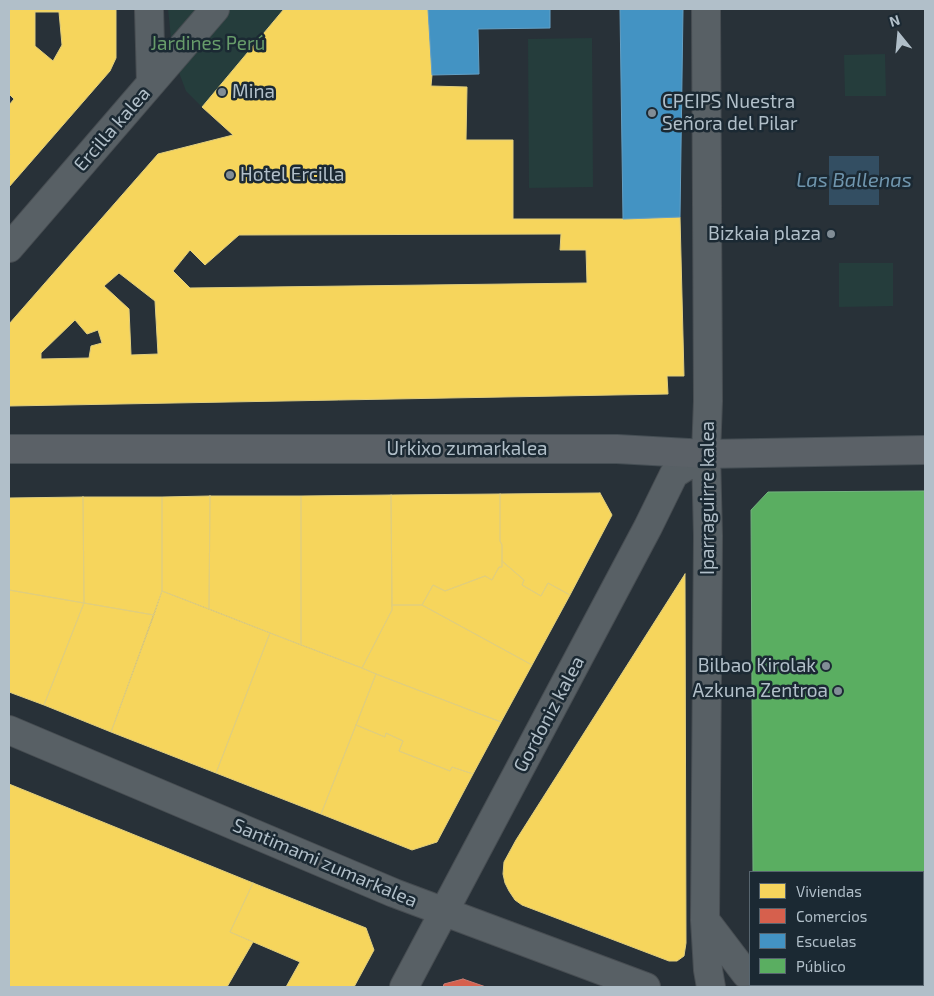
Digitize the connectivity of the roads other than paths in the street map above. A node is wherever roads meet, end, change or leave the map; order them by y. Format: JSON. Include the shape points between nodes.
{"nodes":[{"id":1,"x":149,"y":9,"type":"edge"},
{"id":2,"x":215,"y":9,"type":"edge"},
{"id":3,"x":706,"y":9,"type":"edge"},
{"id":4,"x":151,"y":83,"type":"junction"},
{"id":5,"x":9,"y":248,"type":"edge"},
{"id":6,"x":9,"y":449,"type":"edge"},
{"id":7,"x":925,"y":450,"type":"edge"},
{"id":8,"x":706,"y":454,"type":"junction"},
{"id":9,"x":9,"y":730,"type":"edge"},
{"id":10,"x":444,"y":912,"type":"junction"},
{"id":11,"x":706,"y":920,"type":"junction"},
{"id":12,"x":749,"y":974,"type":"edge"},
{"id":13,"x":404,"y":987,"type":"edge"},
{"id":14,"x":646,"y":987,"type":"edge"},
{"id":15,"x":711,"y":987,"type":"edge"}],
"edges":[{"from":1,"to":4,"type":"street"},
{"from":2,"to":4,"type":"street","name":"Ercilla kalea"},
{"from":3,"to":8,"type":"street","name":"Iparraguirre kalea"},
{"from":4,"to":5,"type":"street","name":"Ercilla kalea"},
{"from":6,"to":8,"type":"main road","name":"Urkixo zumarkalea","via":[[617,449]]},
{"from":7,"to":8,"type":"main road","name":"Urkixo zumarkalea"},
{"from":8,"to":10,"type":"street","name":"Gordoniz kalea","via":[[674,474]]},
{"from":8,"to":11,"type":"street","name":"Iparraguirre kalea"},
{"from":9,"to":10,"type":"street","name":"Santimami zumarkalea"},
{"from":10,"to":13,"type":"street","name":"Gordoniz kalea"},
{"from":10,"to":14,"type":"street","name":"Santimami zumarkalea"},
{"from":11,"to":12,"type":"street"},
{"from":11,"to":15,"type":"street","name":"Iparraguirre kalea"}]}
